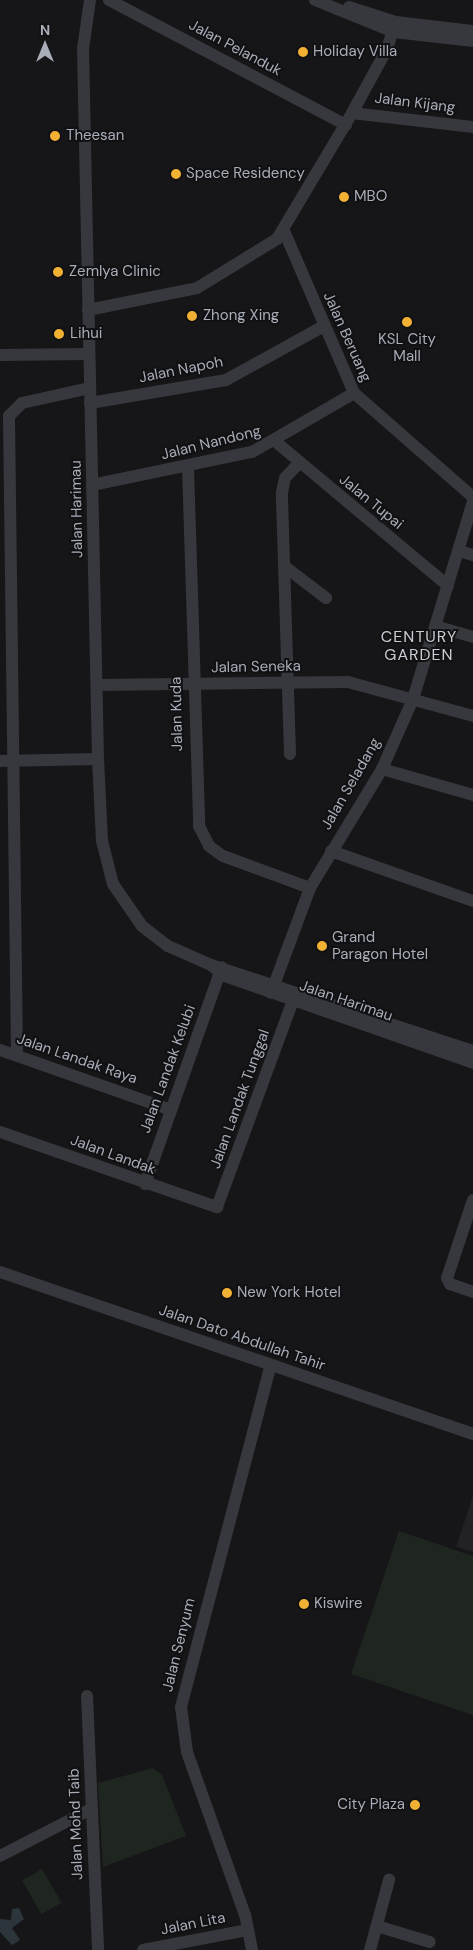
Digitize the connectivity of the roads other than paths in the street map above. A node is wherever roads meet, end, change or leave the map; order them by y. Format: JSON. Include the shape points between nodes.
{"nodes":[{"id":1,"x":90,"y":0,"type":"edge"},
{"id":2,"x":109,"y":0,"type":"edge"},
{"id":3,"x":315,"y":0,"type":"edge"},
{"id":4,"x":335,"y":0,"type":"edge"},
{"id":5,"x":395,"y":27,"type":"junction"},
{"id":6,"x":473,"y":31,"type":"edge"},
{"id":7,"x":473,"y":40,"type":"edge"},
{"id":8,"x":352,"y":113,"type":"junction"},
{"id":9,"x":346,"y":125,"type":"junction"},
{"id":10,"x":473,"y":126,"type":"edge"},
{"id":11,"x":284,"y":232,"type":"junction"},
{"id":12,"x":88,"y":310,"type":"junction"},
{"id":13,"x":324,"y":326,"type":"junction"},
{"id":14,"x":89,"y":354,"type":"junction"},
{"id":15,"x":0,"y":355,"type":"edge"},
{"id":16,"x":90,"y":388,"type":"junction"},
{"id":17,"x":354,"y":393,"type":"junction"},
{"id":18,"x":90,"y":403,"type":"junction"},
{"id":19,"x":276,"y":442,"type":"junction"},
{"id":20,"x":298,"y":464,"type":"junction"},
{"id":21,"x":5,"y":466,"type":"edge"},
{"id":22,"x":188,"y":467,"type":"junction"},
{"id":23,"x":5,"y":477,"type":"edge"},
{"id":24,"x":92,"y":484,"type":"junction"},
{"id":25,"x":473,"y":496,"type":"edge"},
{"id":26,"x":473,"y":501,"type":"edge"},
{"id":27,"x":460,"y":551,"type":"junction"},
{"id":28,"x":473,"y":555,"type":"edge"},
{"id":29,"x":284,"y":566,"type":"junction"},
{"id":30,"x":448,"y":586,"type":"junction"},
{"id":31,"x":326,"y":598,"type":"dead end"},
{"id":32,"x":435,"y":626,"type":"junction"},
{"id":33,"x":473,"y":637,"type":"edge"},
{"id":34,"x":285,"y":683,"type":"junction"},
{"id":35,"x":193,"y":684,"type":"junction"},
{"id":36,"x":97,"y":685,"type":"junction"},
{"id":37,"x":413,"y":699,"type":"junction"},
{"id":38,"x":473,"y":716,"type":"edge"},
{"id":39,"x":290,"y":754,"type":"dead end"},
{"id":40,"x":98,"y":759,"type":"junction"},
{"id":41,"x":6,"y":761,"type":"edge"},
{"id":42,"x":382,"y":769,"type":"junction"},
{"id":43,"x":473,"y":795,"type":"edge"},
{"id":44,"x":331,"y":851,"type":"junction"},
{"id":45,"x":310,"y":888,"type":"junction"},
{"id":46,"x":473,"y":901,"type":"edge"},
{"id":47,"x":218,"y":968,"type":"junction"},
{"id":48,"x":273,"y":988,"type":"junction"},
{"id":49,"x":293,"y":1000,"type":"junction"},
{"id":50,"x":0,"y":1050,"type":"edge"},
{"id":51,"x":473,"y":1051,"type":"edge"},
{"id":52,"x":17,"y":1056,"type":"junction"},
{"id":53,"x":473,"y":1063,"type":"edge"},
{"id":54,"x":171,"y":1110,"type":"junction"},
{"id":55,"x":0,"y":1132,"type":"edge"},
{"id":56,"x":145,"y":1184,"type":"junction"},
{"id":57,"x":473,"y":1200,"type":"edge"},
{"id":58,"x":216,"y":1207,"type":"joint"},
{"id":59,"x":0,"y":1272,"type":"edge"},
{"id":60,"x":473,"y":1292,"type":"edge"},
{"id":61,"x":271,"y":1365,"type":"junction"},
{"id":62,"x":473,"y":1434,"type":"edge"},
{"id":63,"x":87,"y":1696,"type":"dead end"},
{"id":64,"x":91,"y":1809,"type":"junction"},
{"id":65,"x":0,"y":1856,"type":"edge"},
{"id":66,"x":389,"y":1880,"type":"dead end"},
{"id":67,"x":377,"y":1926,"type":"junction"},
{"id":68,"x":248,"y":1930,"type":"junction"},
{"id":69,"x":430,"y":1942,"type":"dead end"},
{"id":70,"x":98,"y":1950,"type":"edge"},
{"id":71,"x":143,"y":1950,"type":"edge"},
{"id":72,"x":252,"y":1950,"type":"edge"},
{"id":73,"x":370,"y":1950,"type":"edge"}],
"edges":[{"from":1,"to":12,"type":"street","name":"Jalan Harimau","via":[[83,49]]},
{"from":2,"to":9,"type":"street","name":"Jalan Pelanduk"},
{"from":3,"to":5,"type":"street"},
{"from":4,"to":5,"type":"street"},
{"from":5,"to":6,"type":"street"},
{"from":5,"to":7,"type":"street"},
{"from":5,"to":8,"type":"street"},
{"from":8,"to":9,"type":"street"},
{"from":8,"to":10,"type":"street","name":"Jalan Kijang"},
{"from":9,"to":11,"type":"street"},
{"from":11,"to":12,"type":"street","via":[[196,288]]},
{"from":11,"to":13,"type":"street","name":"Jalan Beruang"},
{"from":12,"to":14,"type":"street","name":"Jalan Harimau"},
{"from":13,"to":17,"type":"street","name":"Jalan Beruang"},
{"from":13,"to":18,"type":"street","name":"Jalan Napoh","via":[[226,380]]},
{"from":14,"to":15,"type":"street"},
{"from":14,"to":16,"type":"street","name":"Jalan Harimau"},
{"from":16,"to":18,"type":"street","name":"Jalan Harimau"},
{"from":16,"to":21,"type":"street","via":[[13,408]]},
{"from":17,"to":19,"type":"street","name":"Jalan Nandong"},
{"from":17,"to":25,"type":"street","name":"Jalan Beruang"},
{"from":18,"to":24,"type":"street","name":"Jalan Harimau"},
{"from":19,"to":20,"type":"street","name":"Jalan Tupai"},
{"from":19,"to":22,"type":"street","name":"Jalan Nandong"},
{"from":20,"to":29,"type":"street","via":[[283,484]]},
{"from":20,"to":30,"type":"street","name":"Jalan Tupai"},
{"from":21,"to":23,"type":"street"},
{"from":22,"to":24,"type":"street","name":"Jalan Nandong"},
{"from":22,"to":35,"type":"street","name":"Jalan Kuda"},
{"from":23,"to":41,"type":"street"},
{"from":24,"to":36,"type":"street","name":"Jalan Harimau"},
{"from":26,"to":27,"type":"street","name":"Jalan Seladang"},
{"from":27,"to":28,"type":"street"},
{"from":27,"to":30,"type":"street","name":"Jalan Seladang"},
{"from":29,"to":31,"type":"street"},
{"from":29,"to":34,"type":"street"},
{"from":30,"to":32,"type":"street","name":"Jalan Seladang"},
{"from":32,"to":33,"type":"street"},
{"from":32,"to":37,"type":"street","name":"Jalan Seladang"},
{"from":34,"to":35,"type":"street","name":"Jalan Seneka"},
{"from":34,"to":37,"type":"street","name":"Jalan Seneka","via":[[348,682]]},
{"from":34,"to":39,"type":"street"},
{"from":35,"to":36,"type":"street","name":"Jalan Seneka"},
{"from":35,"to":45,"type":"street","name":"Jalan Kuda","via":[[196,813],[202,836],[223,856]]},
{"from":36,"to":40,"type":"street","name":"Jalan Harimau"},
{"from":37,"to":38,"type":"street","name":"Jalan Seneka"},
{"from":37,"to":42,"type":"street","name":"Jalan Seladang"},
{"from":40,"to":41,"type":"street"},
{"from":40,"to":47,"type":"street","name":"Jalan Harimau","via":[[102,841],[121,901],[153,936]]},
{"from":41,"to":52,"type":"street"},
{"from":42,"to":43,"type":"street"},
{"from":42,"to":44,"type":"street","name":"Jalan Seladang"},
{"from":44,"to":45,"type":"street","name":"Jalan Seladang"},
{"from":44,"to":46,"type":"street"},
{"from":45,"to":48,"type":"street","name":"Jalan Seladang"},
{"from":47,"to":48,"type":"street","name":"Jalan Harimau"},
{"from":47,"to":54,"type":"street","name":"Jalan Landak Kelubi"},
{"from":48,"to":49,"type":"street","name":"Jalan Harimau"},
{"from":48,"to":51,"type":"street","name":"Jalan Harimau"},
{"from":49,"to":53,"type":"street","name":"Jalan Harimau"},
{"from":49,"to":58,"type":"street","name":"Jalan Landak Tunggal"},
{"from":50,"to":52,"type":"street","name":"Jalan Landak Raya"},
{"from":52,"to":54,"type":"street","name":"Jalan Landak Raya"},
{"from":54,"to":56,"type":"street","name":"Jalan Landak Kelubi"},
{"from":55,"to":56,"type":"street","name":"Jalan Landak"},
{"from":56,"to":58,"type":"street","name":"Jalan Landak"},
{"from":57,"to":60,"type":"street","via":[[447,1278],[450,1284]]},
{"from":59,"to":61,"type":"street","name":"Jalan Dato Abdullah Tahir"},
{"from":61,"to":62,"type":"street","name":"Jalan Dato Abdullah Tahir"},
{"from":61,"to":68,"type":"street","name":"Jalan Senyum","via":[[181,1707],[187,1752]]},
{"from":63,"to":64,"type":"street","name":"Jalan Mohd Taib"},
{"from":64,"to":65,"type":"street"},
{"from":64,"to":70,"type":"street","name":"Jalan Mohd Taib"},
{"from":66,"to":67,"type":"street"},
{"from":67,"to":69,"type":"street"},
{"from":67,"to":73,"type":"street"},
{"from":68,"to":71,"type":"street","name":"Jalan Lita"},
{"from":68,"to":72,"type":"street","name":"Jalan Senyum"}]}
